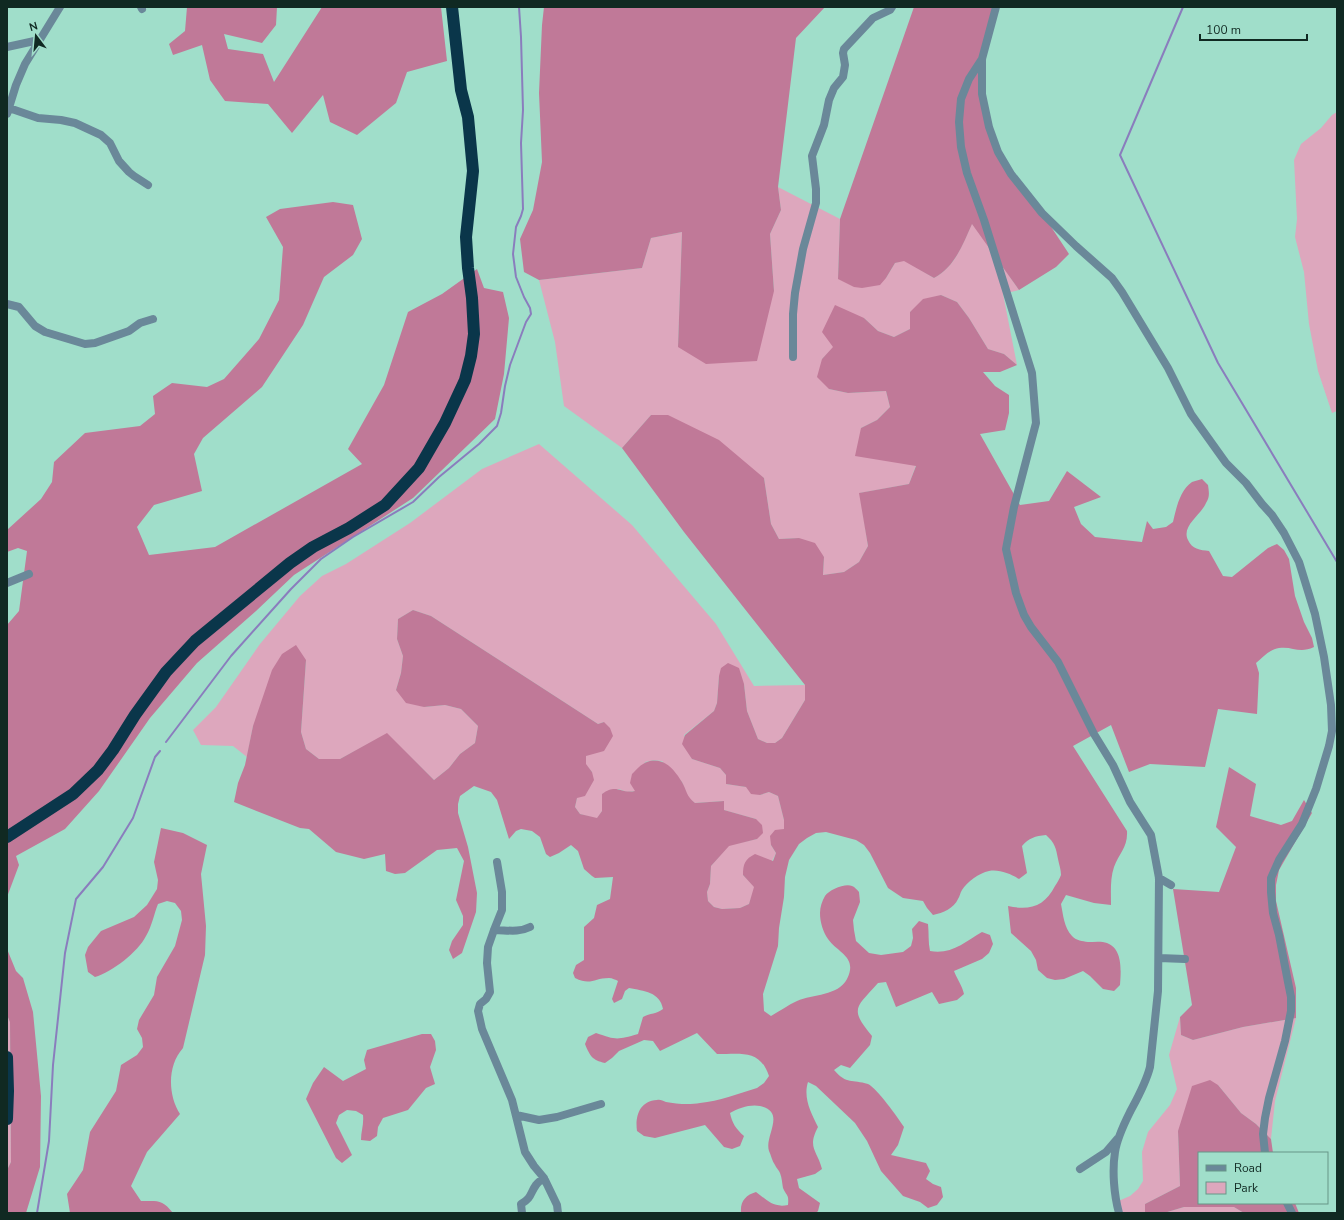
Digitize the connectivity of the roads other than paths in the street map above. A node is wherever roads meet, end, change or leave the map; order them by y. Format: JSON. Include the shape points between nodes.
{"nodes":[{"id":1,"x":60,"y":7,"type":"edge"},
{"id":2,"x":452,"y":7,"type":"edge"},
{"id":3,"x":892,"y":7,"type":"edge"},
{"id":4,"x":996,"y":7,"type":"edge"},
{"id":5,"x":39,"y":40,"type":"junction"},
{"id":6,"x":7,"y":47,"type":"edge"},
{"id":7,"x":982,"y":59,"type":"junction"},
{"id":8,"x":8,"y":111,"type":"edge"},
{"id":9,"x":148,"y":185,"type":"dead end"},
{"id":10,"x":7,"y":304,"type":"edge"},
{"id":11,"x":153,"y":320,"type":"dead end"},
{"id":12,"x":793,"y":357,"type":"dead end"},
{"id":13,"x":29,"y":574,"type":"dead end"},
{"id":14,"x":7,"y":583,"type":"edge"},
{"id":15,"x":7,"y":837,"type":"edge"},
{"id":16,"x":497,"y":862,"type":"dead end"},
{"id":17,"x":1159,"y":878,"type":"junction"},
{"id":18,"x":1171,"y":885,"type":"dead end"},
{"id":19,"x":530,"y":927,"type":"dead end"},
{"id":20,"x":494,"y":930,"type":"junction"},
{"id":21,"x":1159,"y":958,"type":"junction"},
{"id":22,"x":1185,"y":959,"type":"dead end"},
{"id":23,"x":7,"y":1057,"type":"edge"},
{"id":24,"x":601,"y":1104,"type":"dead end"},
{"id":25,"x":516,"y":1115,"type":"junction"},
{"id":26,"x":7,"y":1119,"type":"edge"},
{"id":27,"x":1119,"y":1136,"type":"junction"},
{"id":28,"x":1265,"y":1152,"type":"edge"},
{"id":29,"x":1080,"y":1169,"type":"dead end"},
{"id":30,"x":544,"y":1178,"type":"junction"},
{"id":31,"x":1288,"y":1204,"type":"edge"},
{"id":32,"x":522,"y":1213,"type":"edge"},
{"id":33,"x":558,"y":1213,"type":"edge"},
{"id":34,"x":1119,"y":1213,"type":"edge"},
{"id":35,"x":1292,"y":1213,"type":"edge"}],
"edges":[{"from":1,"to":5,"type":"street"},
{"from":2,"to":15,"type":"highway","via":[[473,171],[466,237],[474,334],[465,380],[445,422],[419,468],[385,505],[290,563],[195,641],[166,672],[98,770],[73,794]]},
{"from":3,"to":12,"type":"street","via":[[873,18],[844,49],[843,77],[829,100],[824,125],[812,156],[816,203],[803,249],[795,293]]},
{"from":4,"to":7,"type":"street"},
{"from":5,"to":6,"type":"street"},
{"from":5,"to":8,"type":"street","via":[[25,64]]},
{"from":7,"to":17,"type":"street","via":[[969,79],[961,99],[961,147],[967,173],[1032,373],[1036,423],[1006,549],[1010,570],[1016,593],[1031,627],[1058,662],[1130,802],[1151,835]]},
{"from":7,"to":28,"type":"street","via":[[982,94],[989,127],[998,152],[1011,174],[1042,213],[1112,278],[1122,292],[1168,368],[1191,414],[1226,463],[1246,483],[1284,533],[1299,562],[1315,614],[1331,705],[1332,731],[1316,789],[1302,824],[1277,864],[1272,878],[1273,913],[1291,997],[1291,1011],[1265,1118]]},
{"from":8,"to":9,"type":"street","via":[[75,123],[101,135],[110,143],[119,161],[129,172]]},
{"from":10,"to":11,"type":"street","via":[[19,307],[35,326],[45,332],[85,344],[95,343]]},
{"from":13,"to":14,"type":"street"},
{"from":16,"to":20,"type":"street","via":[[503,900]]},
{"from":17,"to":18,"type":"street"},
{"from":17,"to":21,"type":"street"},
{"from":19,"to":20,"type":"street","via":[[514,932]]},
{"from":20,"to":25,"type":"street","via":[[487,956],[490,992],[480,1004],[478,1011],[482,1029],[510,1093]]},
{"from":21,"to":22,"type":"street"},
{"from":21,"to":27,"type":"street","via":[[1158,992],[1148,1078]]},
{"from":23,"to":26,"type":"highway"},
{"from":24,"to":25,"type":"street","via":[[539,1120]]},
{"from":25,"to":30,"type":"street","via":[[525,1152]]},
{"from":27,"to":29,"type":"street","via":[[1106,1152]]},
{"from":27,"to":34,"type":"street","via":[[1114,1171]]},
{"from":30,"to":32,"type":"street","via":[[535,1186],[527,1201],[521,1204]]},
{"from":30,"to":33,"type":"street"},
{"from":31,"to":35,"type":"street"}]}
